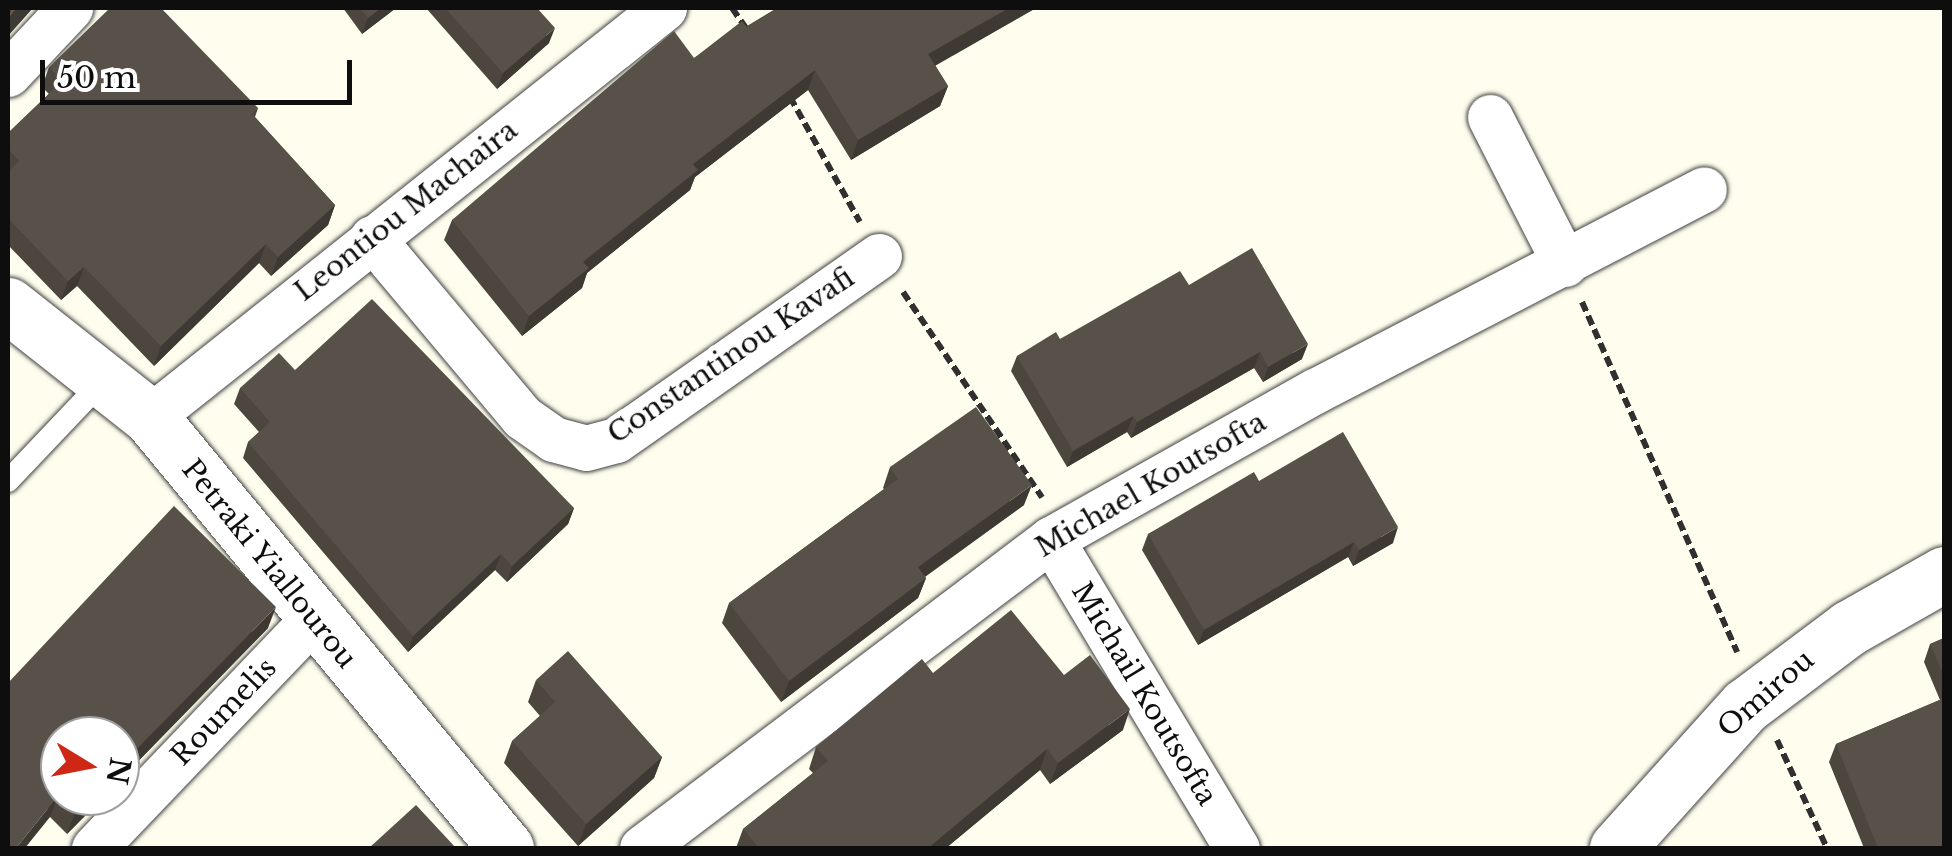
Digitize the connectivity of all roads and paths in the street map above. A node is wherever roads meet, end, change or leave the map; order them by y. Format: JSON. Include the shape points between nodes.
{"nodes":[{"id":1,"x":70,"y":8,"type":"edge"},
{"id":2,"x":664,"y":8,"type":"edge"},
{"id":3,"x":732,"y":8,"type":"edge"},
{"id":4,"x":752,"y":38,"type":"edge"},
{"id":5,"x":8,"y":74,"type":"edge"},
{"id":6,"x":782,"y":84,"type":"edge"},
{"id":7,"x":1490,"y":116,"type":"dead end"},
{"id":8,"x":1704,"y":190,"type":"dead end"},
{"id":9,"x":372,"y":238,"type":"junction"},
{"id":10,"x":879,"y":256,"type":"junction"},
{"id":11,"x":1565,"y":264,"type":"junction"},
{"id":12,"x":8,"y":305,"type":"edge"},
{"id":13,"x":104,"y":380,"type":"junction"},
{"id":14,"x":150,"y":417,"type":"junction"},
{"id":15,"x":8,"y":482,"type":"edge"},
{"id":16,"x":1058,"y":535,"type":"junction"},
{"id":17,"x":1944,"y":574,"type":"edge"},
{"id":18,"x":313,"y":619,"type":"junction"},
{"id":19,"x":1757,"y":698,"type":"junction"},
{"id":20,"x":94,"y":848,"type":"edge"},
{"id":21,"x":506,"y":848,"type":"edge"},
{"id":22,"x":642,"y":848,"type":"edge"},
{"id":23,"x":1236,"y":848,"type":"edge"},
{"id":24,"x":1617,"y":848,"type":"edge"},
{"id":25,"x":1827,"y":848,"type":"edge"}],
"edges":[{"from":1,"to":5,"type":"street"},
{"from":2,"to":9,"type":"street","name":"Leontiou Machaira"},
{"from":3,"to":4,"type":"path"},
{"from":6,"to":10,"type":"path"},
{"from":7,"to":11,"type":"street"},
{"from":8,"to":11,"type":"street","name":"Michael Koutsofta"},
{"from":9,"to":10,"type":"street","name":"Constantinou Kavafi","via":[[522,417],[553,439],[586,448],[616,440]]},
{"from":9,"to":14,"type":"street","name":"Leontiou Machaira"},
{"from":10,"to":16,"type":"path"},
{"from":11,"to":16,"type":"street","name":"Michael Koutsofta","via":[[1315,390]]},
{"from":11,"to":19,"type":"path"},
{"from":12,"to":13,"type":"street","name":"Petraki Yiallourou"},
{"from":13,"to":14,"type":"street","name":"Petraki Yiallourou"},
{"from":13,"to":15,"type":"lane"},
{"from":14,"to":18,"type":"street","name":"Petraki Yiallourou"},
{"from":16,"to":22,"type":"street","name":"Michael Koutsofta"},
{"from":16,"to":23,"type":"street","name":"Michail Koutsofta"},
{"from":17,"to":19,"type":"street","name":"Omirou","via":[[1848,628]]},
{"from":18,"to":20,"type":"street","name":"Roumelis"},
{"from":18,"to":21,"type":"street","name":"Petraki Yiallourou"},
{"from":19,"to":24,"type":"street","name":"Omirou"},
{"from":19,"to":25,"type":"path"}]}
